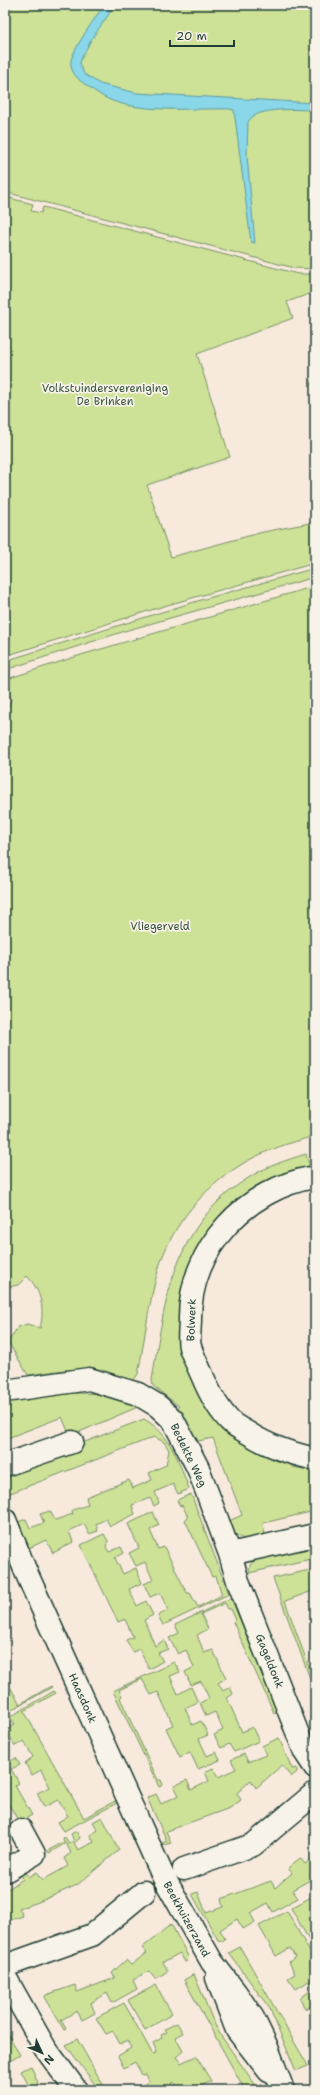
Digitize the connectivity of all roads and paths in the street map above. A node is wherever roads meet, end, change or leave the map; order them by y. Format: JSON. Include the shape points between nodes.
{"nodes":[{"id":1,"x":315,"y":1177,"type":"edge"},
{"id":2,"x":5,"y":1391,"type":"edge"},
{"id":3,"x":72,"y":1442,"type":"dead end"},
{"id":4,"x":315,"y":1459,"type":"edge"},
{"id":5,"x":5,"y":1465,"type":"edge"},
{"id":6,"x":5,"y":1520,"type":"edge"},
{"id":7,"x":315,"y":1535,"type":"edge"},
{"id":8,"x":230,"y":1554,"type":"junction"},
{"id":9,"x":315,"y":1767,"type":"edge"},
{"id":10,"x":315,"y":1793,"type":"edge"},
{"id":11,"x":21,"y":1830,"type":"dead end"},
{"id":12,"x":184,"y":1869,"type":"dead end"},
{"id":13,"x":5,"y":1872,"type":"edge"},
{"id":14,"x":163,"y":1876,"type":"joint"},
{"id":15,"x":144,"y":1892,"type":"dead end"},
{"id":16,"x":5,"y":1966,"type":"edge"},
{"id":17,"x":5,"y":1977,"type":"edge"},
{"id":18,"x":45,"y":2048,"type":"junction"},
{"id":19,"x":282,"y":2087,"type":"edge"},
{"id":20,"x":60,"y":2090,"type":"edge"},
{"id":21,"x":76,"y":2090,"type":"edge"}],
"edges":[{"from":1,"to":4,"type":"street","name":"Bolwerk","via":[[287,1184],[256,1199],[228,1222],[210,1248],[196,1276],[190,1304],[190,1346],[206,1385],[233,1424],[266,1445]]},
{"from":2,"to":8,"type":"street","name":"Bedekte Weg","via":[[90,1379],[138,1394],[158,1406],[174,1420],[198,1468]]},
{"from":3,"to":5,"type":"street"},
{"from":6,"to":14,"type":"street","name":"Haasdonk"},
{"from":7,"to":8,"type":"street"},
{"from":8,"to":9,"type":"street","name":"Gageldonk","via":[[238,1581],[305,1752]]},
{"from":10,"to":12,"type":"street","via":[[253,1845]]},
{"from":11,"to":13,"type":"street","via":[[34,1854]]},
{"from":14,"to":19,"type":"street","name":"Beekhuizerzand","via":[[212,1962],[253,2018]]},
{"from":15,"to":16,"type":"street","via":[[92,1935]]},
{"from":17,"to":18,"type":"street"},
{"from":18,"to":20,"type":"street"},
{"from":18,"to":21,"type":"street"}]}
